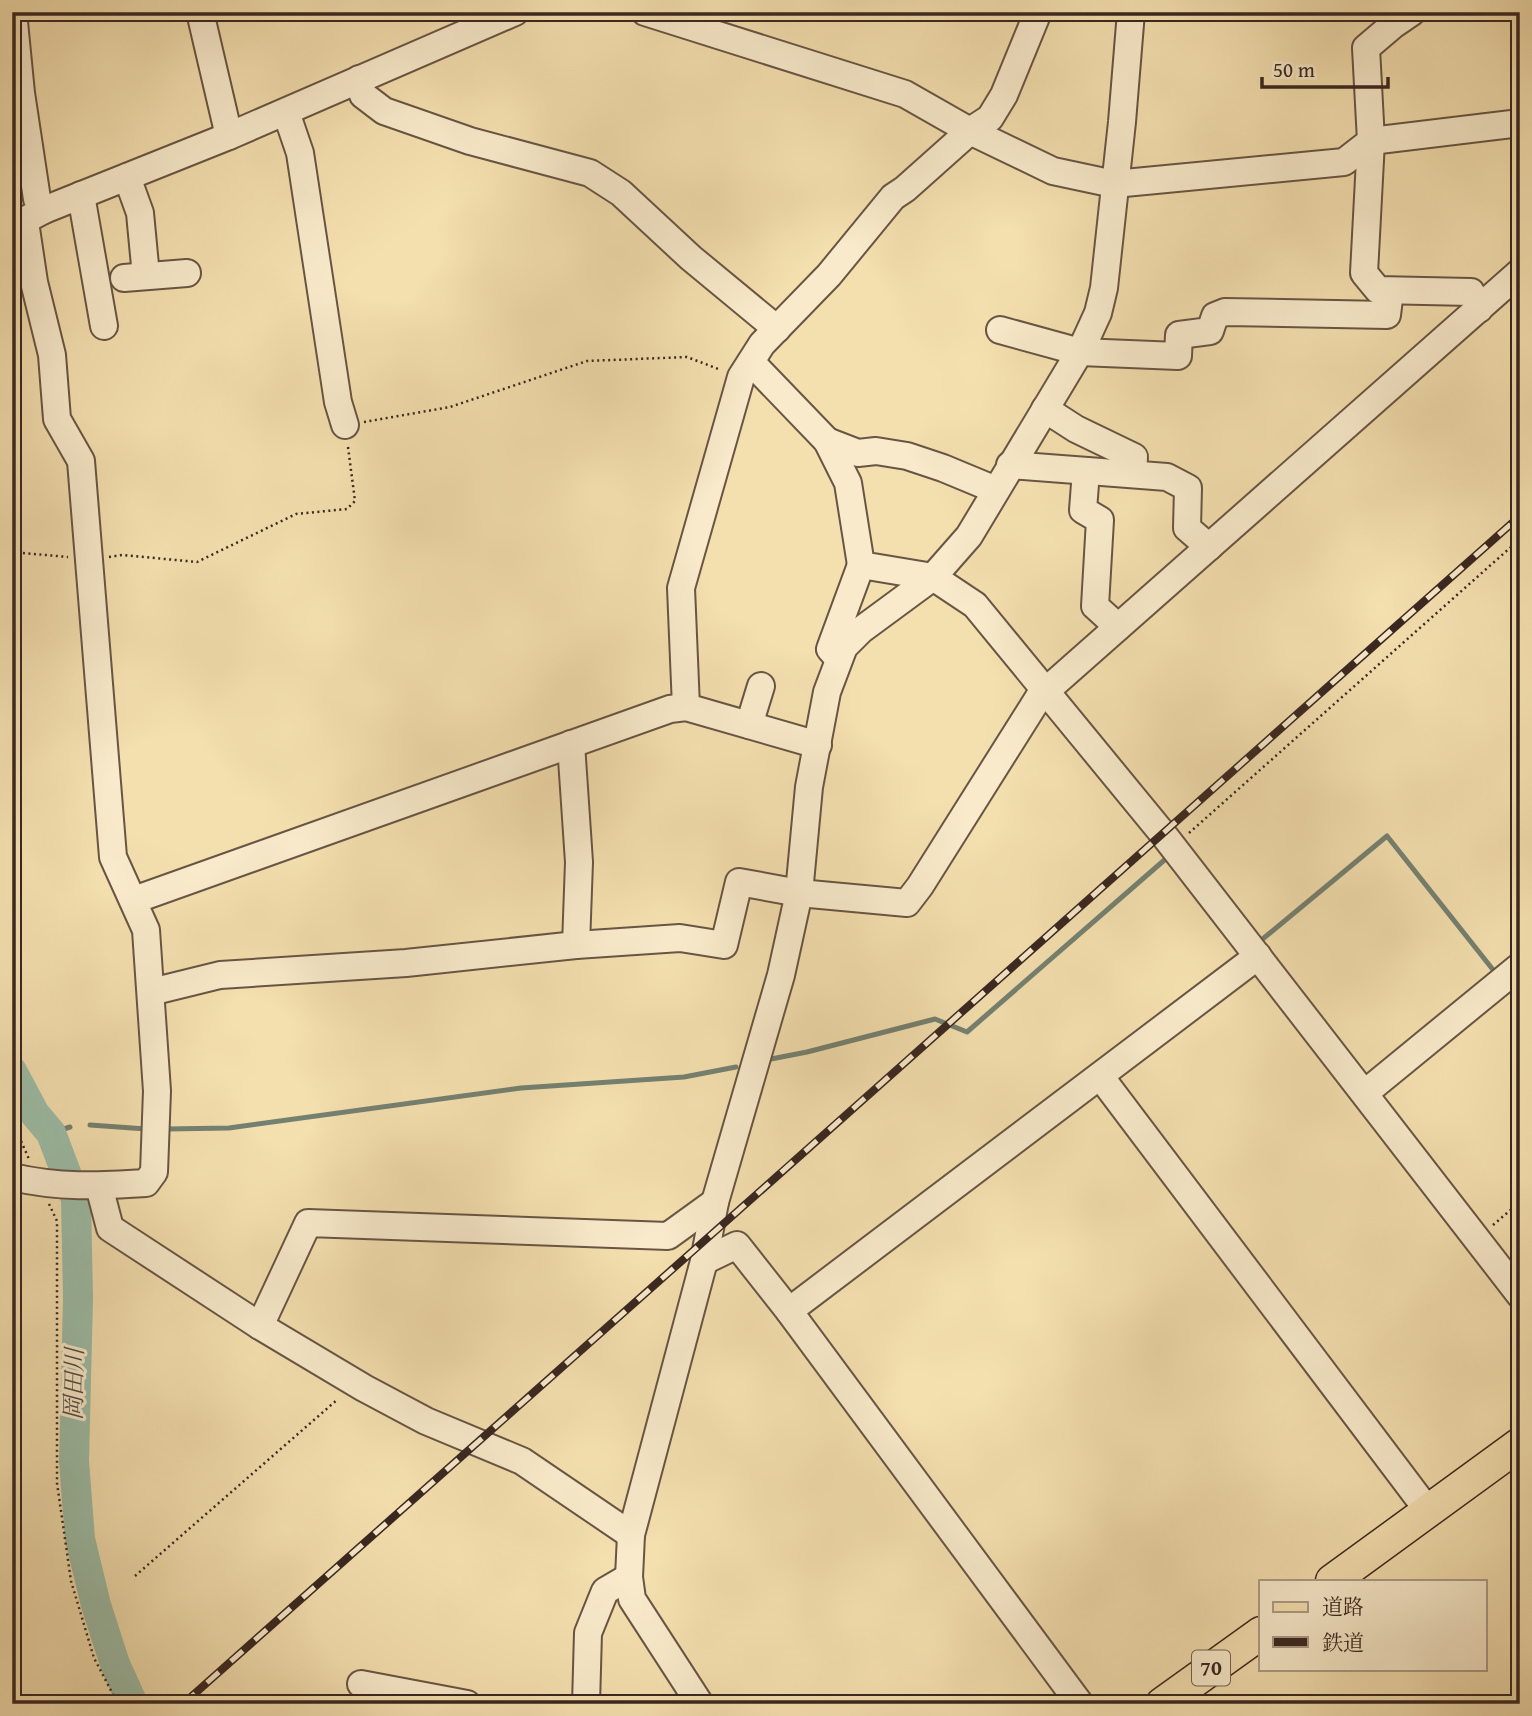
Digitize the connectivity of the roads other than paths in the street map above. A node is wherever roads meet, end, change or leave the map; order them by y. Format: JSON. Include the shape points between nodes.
{"nodes":[{"id":1,"x":13,"y":12,"type":"edge"},
{"id":2,"x":200,"y":12,"type":"edge"},
{"id":3,"x":515,"y":12,"type":"edge"},
{"id":4,"x":645,"y":12,"type":"edge"},
{"id":5,"x":1038,"y":12,"type":"edge"},
{"id":6,"x":1131,"y":12,"type":"edge"},
{"id":7,"x":1412,"y":12,"type":"edge"},
{"id":8,"x":359,"y":79,"type":"junction"},
{"id":9,"x":286,"y":112,"type":"junction"},
{"id":10,"x":1520,"y":123,"type":"edge"},
{"id":11,"x":970,"y":131,"type":"junction"},
{"id":12,"x":229,"y":136,"type":"junction"},
{"id":13,"x":1371,"y":141,"type":"junction"},
{"id":14,"x":127,"y":177,"type":"junction"},
{"id":15,"x":1114,"y":184,"type":"junction"},
{"id":16,"x":81,"y":195,"type":"junction"},
{"id":17,"x":27,"y":220,"type":"edge"},
{"id":18,"x":187,"y":272,"type":"dead end"},
{"id":19,"x":1520,"y":272,"type":"edge"},
{"id":20,"x":1390,"y":291,"type":"junction"},
{"id":21,"x":1479,"y":309,"type":"junction"},
{"id":22,"x":104,"y":326,"type":"dead end"},
{"id":23,"x":777,"y":329,"type":"junction"},
{"id":24,"x":1000,"y":330,"type":"dead end"},
{"id":25,"x":1080,"y":352,"type":"junction"},
{"id":26,"x":746,"y":369,"type":"junction"},
{"id":27,"x":1045,"y":409,"type":"junction"},
{"id":28,"x":345,"y":425,"type":"road end"},
{"id":29,"x":827,"y":441,"type":"junction"},
{"id":30,"x":1010,"y":466,"type":"junction"},
{"id":31,"x":1086,"y":471,"type":"junction"},
{"id":32,"x":1133,"y":474,"type":"junction"},
{"id":33,"x":996,"y":490,"type":"junction"},
{"id":34,"x":1209,"y":547,"type":"junction"},
{"id":35,"x":861,"y":565,"type":"junction"},
{"id":36,"x":933,"y":577,"type":"junction"},
{"id":37,"x":1118,"y":627,"type":"junction"},
{"id":38,"x":840,"y":659,"type":"junction"},
{"id":39,"x":761,"y":686,"type":"dead end"},
{"id":40,"x":1046,"y":690,"type":"junction"},
{"id":41,"x":686,"y":707,"type":"junction"},
{"id":42,"x":749,"y":725,"type":"junction"},
{"id":43,"x":571,"y":744,"type":"junction"},
{"id":44,"x":818,"y":745,"type":"junction"},
{"id":45,"x":799,"y":893,"type":"junction"},
{"id":46,"x":134,"y":900,"type":"junction"},
{"id":47,"x":576,"y":945,"type":"junction"},
{"id":48,"x":1258,"y":957,"type":"junction"},
{"id":49,"x":1520,"y":966,"type":"edge"},
{"id":50,"x":151,"y":992,"type":"junction"},
{"id":51,"x":1100,"y":1076,"type":"junction"},
{"id":52,"x":1366,"y":1093,"type":"junction"},
{"id":53,"x":12,"y":1177,"type":"edge"},
{"id":54,"x":99,"y":1186,"type":"junction"},
{"id":55,"x":715,"y":1202,"type":"junction"},
{"id":56,"x":704,"y":1261,"type":"junction"},
{"id":57,"x":1520,"y":1295,"type":"edge"},
{"id":58,"x":789,"y":1311,"type":"junction"},
{"id":59,"x":260,"y":1326,"type":"junction"},
{"id":60,"x":1520,"y":1444,"type":"edge"},
{"id":61,"x":1429,"y":1512,"type":"junction"},
{"id":62,"x":631,"y":1535,"type":"junction"},
{"id":63,"x":629,"y":1577,"type":"junction"},
{"id":64,"x":1333,"y":1580,"type":"edge"},
{"id":65,"x":1259,"y":1634,"type":"edge"},
{"id":66,"x":361,"y":1684,"type":"dead end"},
{"id":67,"x":467,"y":1704,"type":"edge"},
{"id":68,"x":586,"y":1704,"type":"edge"},
{"id":69,"x":700,"y":1704,"type":"edge"},
{"id":70,"x":1080,"y":1704,"type":"edge"},
{"id":71,"x":1162,"y":1704,"type":"edge"}],
"edges":[{"from":1,"to":17,"type":"street","via":[[37,199]]},
{"from":2,"to":12,"type":"street"},
{"from":3,"to":8,"type":"street"},
{"from":4,"to":11,"type":"street","via":[[905,94]]},
{"from":5,"to":11,"type":"street","via":[[1004,95],[990,118]]},
{"from":6,"to":15,"type":"street"},
{"from":7,"to":13,"type":"street","via":[[1366,48]]},
{"from":8,"to":9,"type":"street"},
{"from":8,"to":23,"type":"street","via":[[363,95],[384,111],[470,141],[590,173],[621,193]]},
{"from":9,"to":12,"type":"street"},
{"from":9,"to":28,"type":"street","via":[[300,153]]},
{"from":10,"to":13,"type":"street"},
{"from":11,"to":15,"type":"street","via":[[1053,171]]},
{"from":11,"to":23,"type":"street","via":[[892,197],[829,275]]},
{"from":12,"to":14,"type":"street"},
{"from":13,"to":15,"type":"street","via":[[1344,162]]},
{"from":13,"to":20,"type":"street","via":[[1364,273],[1378,290]]},
{"from":14,"to":16,"type":"street"},
{"from":14,"to":18,"type":"street","via":[[140,213],[135,277]]},
{"from":15,"to":25,"type":"street","via":[[1104,288]]},
{"from":16,"to":17,"type":"street"},
{"from":16,"to":22,"type":"street"},
{"from":17,"to":46,"type":"street","via":[[34,282],[52,355],[57,419],[81,461],[113,857]]},
{"from":19,"to":21,"type":"street"},
{"from":20,"to":21,"type":"street","via":[[1471,292]]},
{"from":20,"to":25,"type":"street","via":[[1387,315],[1225,312],[1215,316],[1210,331],[1179,335],[1178,356]]},
{"from":21,"to":34,"type":"street"},
{"from":23,"to":26,"type":"street"},
{"from":24,"to":25,"type":"street"},
{"from":25,"to":27,"type":"street"},
{"from":26,"to":29,"type":"street"},
{"from":26,"to":41,"type":"street","via":[[681,588]]},
{"from":27,"to":30,"type":"street"},
{"from":27,"to":32,"type":"street","via":[[1134,457]]},
{"from":29,"to":33,"type":"street","via":[[858,453],[908,456]]},
{"from":29,"to":35,"type":"street","via":[[848,483]]},
{"from":30,"to":31,"type":"street"},
{"from":30,"to":33,"type":"street"},
{"from":31,"to":32,"type":"street"},
{"from":31,"to":37,"type":"street","via":[[1083,510],[1100,520],[1096,606]]},
{"from":32,"to":34,"type":"street","via":[[1167,477],[1188,488],[1186,528]]},
{"from":33,"to":36,"type":"street","via":[[969,536]]},
{"from":34,"to":37,"type":"street"},
{"from":35,"to":36,"type":"street"},
{"from":35,"to":38,"type":"street","via":[[830,649]]},
{"from":36,"to":38,"type":"street","via":[[861,631],[844,647]]},
{"from":36,"to":40,"type":"street","via":[[975,605]]},
{"from":37,"to":40,"type":"street"},
{"from":38,"to":44,"type":"street"},
{"from":39,"to":42,"type":"street"},
{"from":40,"to":45,"type":"street","via":[[907,903]]},
{"from":40,"to":48,"type":"street"},
{"from":41,"to":42,"type":"street"},
{"from":41,"to":43,"type":"street"},
{"from":42,"to":44,"type":"street"},
{"from":43,"to":46,"type":"street"},
{"from":43,"to":47,"type":"street","via":[[579,862]]},
{"from":44,"to":45,"type":"street","via":[[809,787]]},
{"from":45,"to":47,"type":"street","via":[[739,882],[724,945],[680,938]]},
{"from":45,"to":55,"type":"street","via":[[781,975]]},
{"from":46,"to":50,"type":"street","via":[[146,930]]},
{"from":47,"to":50,"type":"street","via":[[406,963],[220,975]]},
{"from":48,"to":51,"type":"street"},
{"from":48,"to":52,"type":"street"},
{"from":49,"to":52,"type":"street"},
{"from":50,"to":54,"type":"street","via":[[157,1091],[153,1172],[146,1182]]},
{"from":51,"to":58,"type":"street"},
{"from":51,"to":61,"type":"street"},
{"from":52,"to":57,"type":"street"},
{"from":53,"to":54,"type":"street","via":[[42,1184]]},
{"from":54,"to":59,"type":"street","via":[[110,1228]]},
{"from":55,"to":56,"type":"street"},
{"from":55,"to":59,"type":"street","via":[[668,1236],[308,1223]]},
{"from":56,"to":58,"type":"street","via":[[737,1245]]},
{"from":56,"to":62,"type":"street"},
{"from":58,"to":70,"type":"street"},
{"from":59,"to":62,"type":"street","via":[[426,1421],[522,1461]]},
{"from":60,"to":61,"type":"main road"},
{"from":61,"to":64,"type":"main road"},
{"from":62,"to":63,"type":"street"},
{"from":63,"to":68,"type":"street","via":[[605,1591],[589,1633]]},
{"from":63,"to":69,"type":"street","via":[[632,1599]]},
{"from":65,"to":71,"type":"main road","number":"70"},
{"from":66,"to":67,"type":"street"}]}
